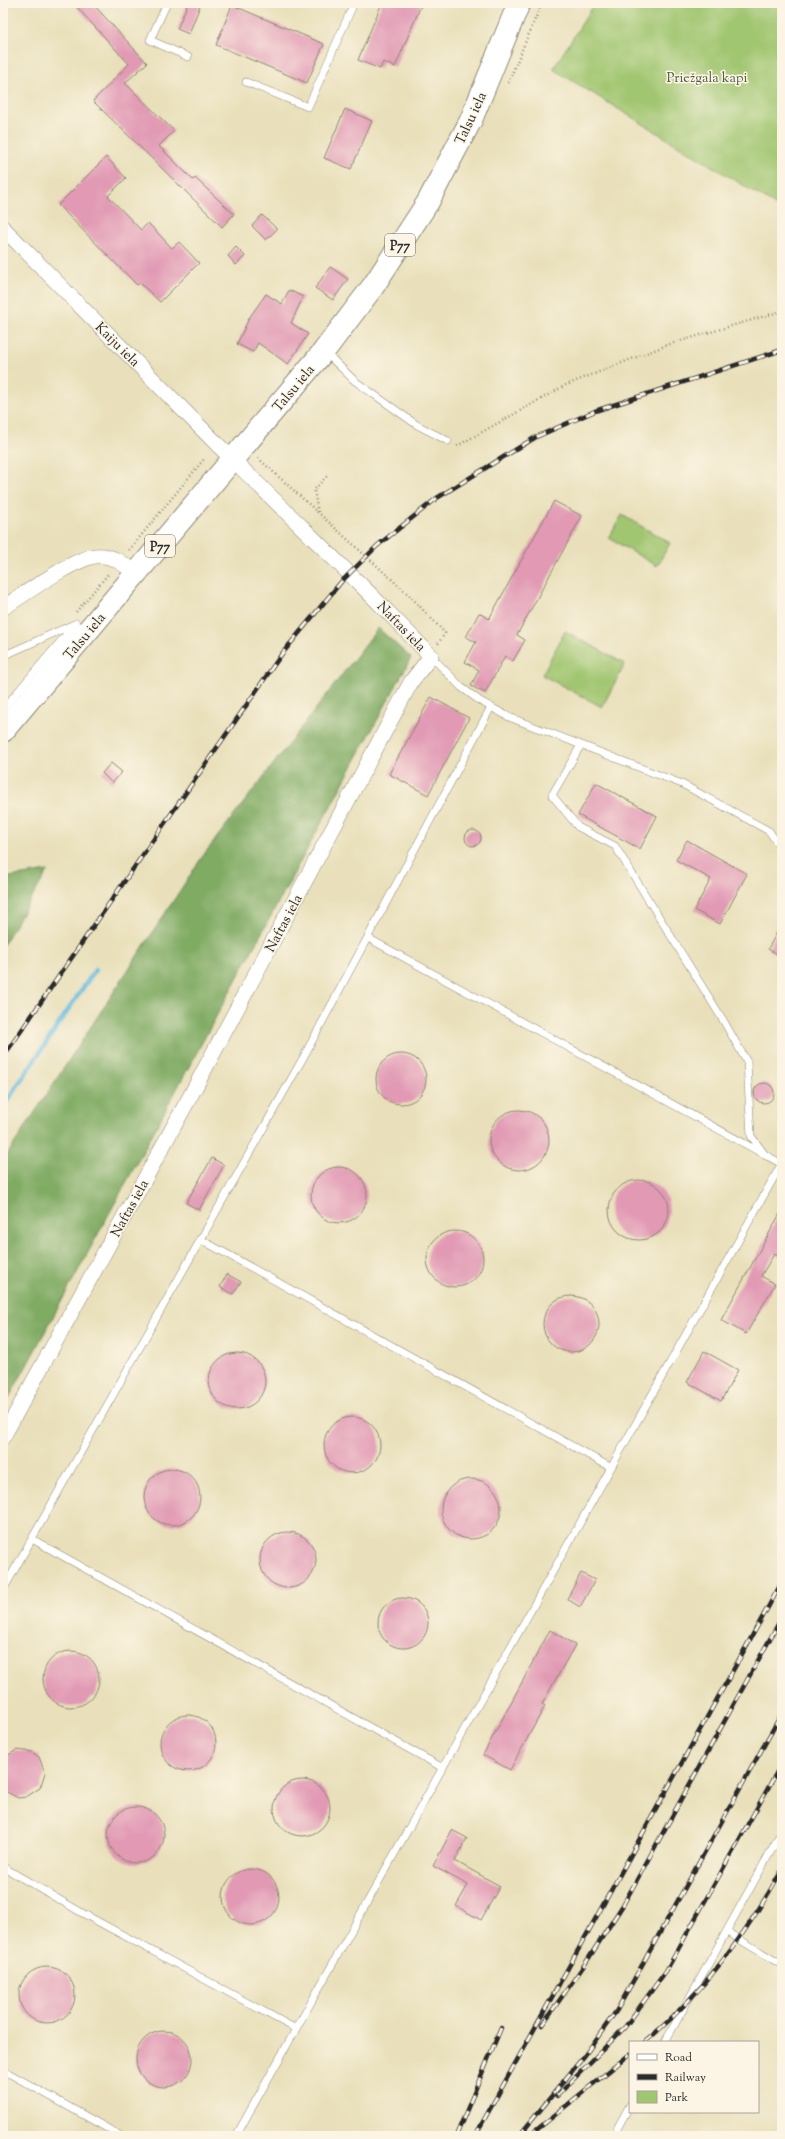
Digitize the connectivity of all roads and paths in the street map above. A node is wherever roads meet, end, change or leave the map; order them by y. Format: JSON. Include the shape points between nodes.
{"nodes":[{"id":1,"x":167,"y":3,"type":"edge"},
{"id":2,"x":354,"y":3,"type":"edge"},
{"id":3,"x":519,"y":3,"type":"edge"},
{"id":4,"x":188,"y":57,"type":"dead end"},
{"id":5,"x":246,"y":82,"type":"dead end"},
{"id":6,"x":3,"y":228,"type":"edge"},
{"id":7,"x":782,"y":311,"type":"edge"},
{"id":8,"x":324,"y":351,"type":"junction"},
{"id":9,"x":448,"y":441,"type":"joint"},
{"id":10,"x":205,"y":458,"type":"dead end"},
{"id":11,"x":258,"y":458,"type":"dead end"},
{"id":12,"x":234,"y":459,"type":"junction"},
{"id":13,"x":327,"y":476,"type":"dead end"},
{"id":14,"x":318,"y":513,"type":"junction"},
{"id":15,"x":120,"y":561,"type":"junction"},
{"id":16,"x":136,"y":574,"type":"junction"},
{"id":17,"x":3,"y":608,"type":"edge"},
{"id":18,"x":82,"y":628,"type":"junction"},
{"id":19,"x":62,"y":629,"type":"junction"},
{"id":20,"x":3,"y":656,"type":"edge"},
{"id":21,"x":431,"y":656,"type":"junction"},
{"id":22,"x":491,"y":707,"type":"junction"},
{"id":23,"x":3,"y":709,"type":"edge"},
{"id":24,"x":3,"y":731,"type":"edge"},
{"id":25,"x":581,"y":745,"type":"junction"},
{"id":26,"x":782,"y":850,"type":"edge"},
{"id":27,"x":368,"y":938,"type":"junction"},
{"id":28,"x":766,"y":1156,"type":"junction"},
{"id":29,"x":782,"y":1164,"type":"edge"},
{"id":30,"x":200,"y":1239,"type":"junction"},
{"id":31,"x":3,"y":1437,"type":"edge"},
{"id":32,"x":610,"y":1467,"type":"junction"},
{"id":33,"x":32,"y":1538,"type":"junction"},
{"id":34,"x":3,"y":1590,"type":"edge"},
{"id":35,"x":443,"y":1768,"type":"junction"},
{"id":36,"x":782,"y":1831,"type":"edge"},
{"id":37,"x":3,"y":1867,"type":"edge"},
{"id":38,"x":727,"y":1932,"type":"junction"},
{"id":39,"x":782,"y":1965,"type":"edge"},
{"id":40,"x":296,"y":2029,"type":"junction"},
{"id":41,"x":666,"y":2041,"type":"edge"},
{"id":42,"x":3,"y":2070,"type":"edge"},
{"id":43,"x":629,"y":2107,"type":"edge"},
{"id":44,"x":121,"y":2136,"type":"edge"},
{"id":45,"x":236,"y":2136,"type":"edge"},
{"id":46,"x":613,"y":2136,"type":"edge"}],
"edges":[{"from":1,"to":4,"type":"lane","via":[[150,40]]},
{"from":2,"to":5,"type":"lane","via":[[308,107]]},
{"from":3,"to":8,"type":"main road","name":"Talsu iela","number":"P77","via":[[471,120],[428,202],[374,284]]},
{"from":6,"to":12,"type":"street","name":"Kaiju iela"},
{"from":7,"to":9,"type":"path","via":[[667,345],[566,385],[458,447]]},
{"from":8,"to":9,"type":"lane","via":[[355,381],[417,425]]},
{"from":8,"to":12,"type":"main road","name":"Talsu iela","number":"P77"},
{"from":10,"to":15,"type":"path"},
{"from":11,"to":14,"type":"path"},
{"from":12,"to":16,"type":"main road","name":"Talsu iela","number":"P77"},
{"from":12,"to":21,"type":"street","name":"Naftas iela"},
{"from":13,"to":14,"type":"path","via":[[314,490]]},
{"from":14,"to":21,"type":"path","via":[[409,595],[445,633]]},
{"from":15,"to":16,"type":"street"},
{"from":15,"to":17,"type":"street","via":[[95,556],[72,564]]},
{"from":15,"to":19,"type":"path"},
{"from":16,"to":18,"type":"main road","name":"Talsu iela","number":"P77"},
{"from":18,"to":19,"type":"lane"},
{"from":18,"to":23,"type":"lane"},
{"from":18,"to":24,"type":"main road","name":"Talsu iela","number":"P77"},
{"from":19,"to":20,"type":"lane"},
{"from":21,"to":22,"type":"lane","via":[[461,686]]},
{"from":21,"to":31,"type":"street","name":"Naftas iela","via":[[411,682],[192,1093]]},
{"from":22,"to":25,"type":"lane","via":[[509,717]]},
{"from":22,"to":27,"type":"lane"},
{"from":25,"to":26,"type":"lane","via":[[688,788],[769,831]]},
{"from":25,"to":28,"type":"lane","via":[[552,795],[578,827],[615,846],[723,1020],[747,1062],[751,1136]]},
{"from":27,"to":28,"type":"lane"},
{"from":27,"to":30,"type":"lane"},
{"from":28,"to":29,"type":"lane"},
{"from":29,"to":32,"type":"lane"},
{"from":30,"to":32,"type":"lane"},
{"from":30,"to":33,"type":"lane"},
{"from":32,"to":35,"type":"lane"},
{"from":33,"to":34,"type":"lane"},
{"from":33,"to":35,"type":"lane"},
{"from":35,"to":40,"type":"lane"},
{"from":36,"to":38,"type":"lane"},
{"from":37,"to":40,"type":"lane","via":[[91,1918]]},
{"from":38,"to":39,"type":"lane"},
{"from":38,"to":41,"type":"lane"},
{"from":40,"to":45,"type":"lane"},
{"from":42,"to":44,"type":"lane"},
{"from":43,"to":46,"type":"lane"}]}
